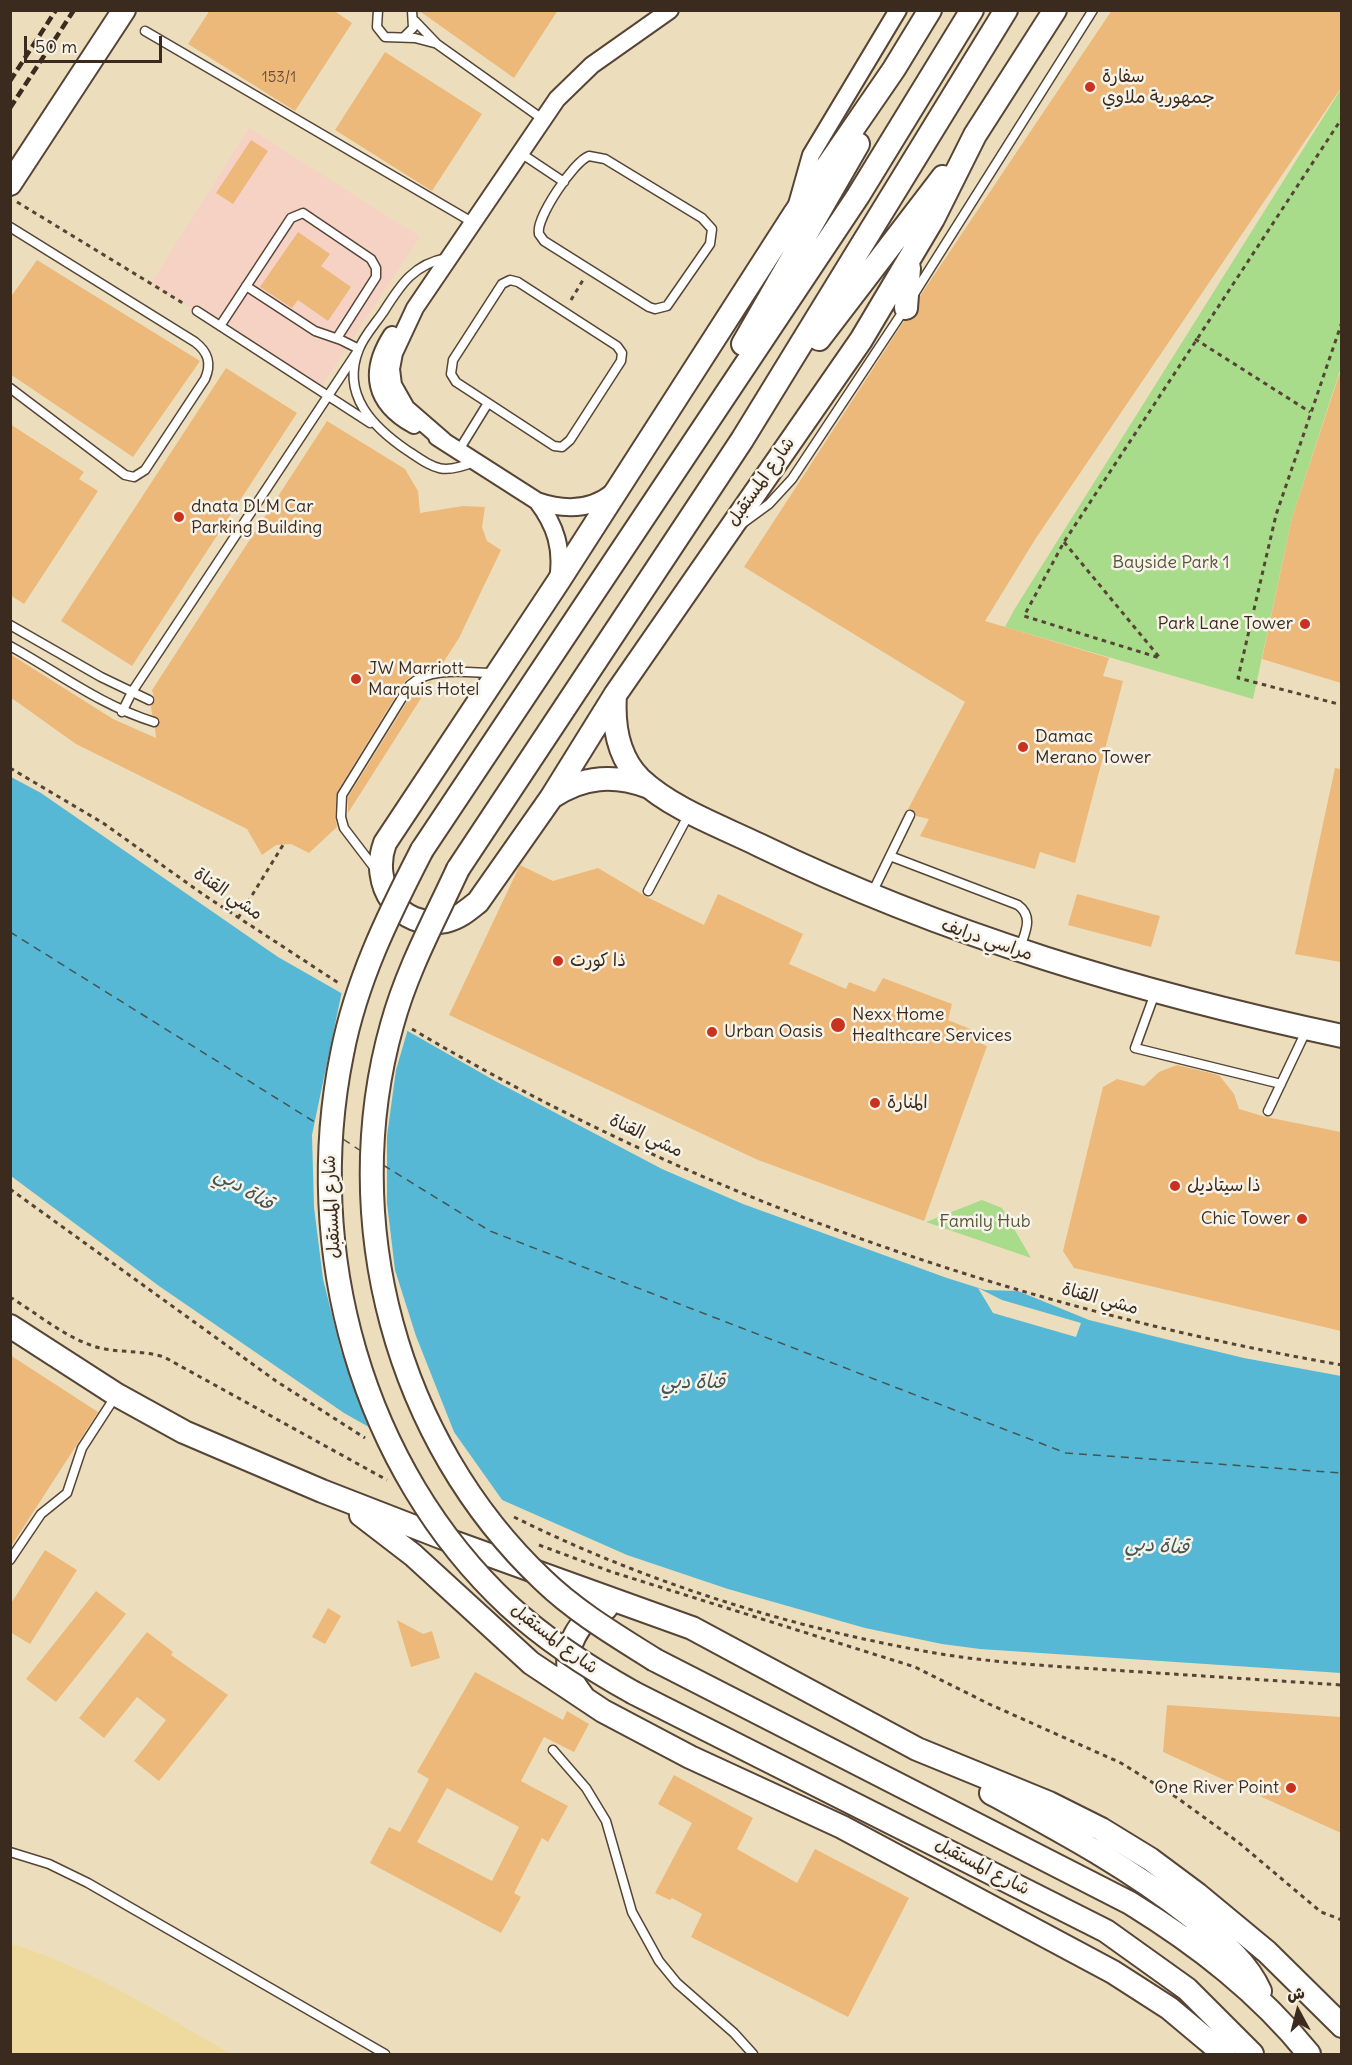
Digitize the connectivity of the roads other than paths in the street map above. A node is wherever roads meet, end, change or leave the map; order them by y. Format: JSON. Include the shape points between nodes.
{"nodes":[{"id":1,"x":124,"y":10,"type":"edge"},
{"id":2,"x":412,"y":10,"type":"edge"},
{"id":3,"x":670,"y":10,"type":"edge"},
{"id":4,"x":898,"y":10,"type":"edge"},
{"id":5,"x":930,"y":10,"type":"edge"},
{"id":6,"x":972,"y":10,"type":"edge"},
{"id":7,"x":1006,"y":10,"type":"edge"},
{"id":8,"x":1055,"y":10,"type":"edge"},
{"id":9,"x":1093,"y":10,"type":"edge"},
{"id":10,"x":375,"y":12,"type":"edge"},
{"id":11,"x":415,"y":21,"type":"junction"},
{"id":12,"x":145,"y":31,"type":"dead end"},
{"id":13,"x":404,"y":37,"type":"junction"},
{"id":14,"x":437,"y":44,"type":"junction"},
{"id":15,"x":894,"y":69,"type":"junction"},
{"id":16,"x":541,"y":118,"type":"junction"},
{"id":17,"x":975,"y":135,"type":"junction"},
{"id":18,"x":519,"y":152,"type":"junction"},
{"id":19,"x":564,"y":182,"type":"junction"},
{"id":20,"x":10,"y":184,"type":"edge"},
{"id":21,"x":795,"y":213,"type":"junction"},
{"id":22,"x":472,"y":222,"type":"junction"},
{"id":23,"x":10,"y":227,"type":"edge"},
{"id":24,"x":448,"y":258,"type":"junction"},
{"id":25,"x":910,"y":260,"type":"junction"},
{"id":26,"x":246,"y":286,"type":"junction"},
{"id":27,"x":906,"y":308,"type":"junction"},
{"id":28,"x":196,"y":311,"type":"road end"},
{"id":29,"x":220,"y":326,"type":"junction"},
{"id":30,"x":337,"y":338,"type":"junction"},
{"id":31,"x":359,"y":349,"type":"junction"},
{"id":32,"x":10,"y":388,"type":"edge"},
{"id":33,"x":329,"y":397,"type":"junction"},
{"id":34,"x":488,"y":403,"type":"junction"},
{"id":35,"x":711,"y":417,"type":"junction"},
{"id":36,"x":375,"y":427,"type":"junction"},
{"id":37,"x":742,"y":440,"type":"junction"},
{"id":38,"x":459,"y":450,"type":"junction"},
{"id":39,"x":476,"y":461,"type":"junction"},
{"id":40,"x":618,"y":488,"type":"junction"},
{"id":41,"x":537,"y":501,"type":"junction"},
{"id":42,"x":727,"y":531,"type":"junction"},
{"id":43,"x":558,"y":582,"type":"junction"},
{"id":44,"x":10,"y":625,"type":"edge"},
{"id":45,"x":10,"y":646,"type":"edge"},
{"id":46,"x":496,"y":673,"type":"junction"},
{"id":47,"x":132,"y":692,"type":"junction"},
{"id":48,"x":615,"y":695,"type":"junction"},
{"id":49,"x":150,"y":700,"type":"dead end"},
{"id":50,"x":122,"y":712,"type":"junction"},
{"id":51,"x":154,"y":722,"type":"dead end"},
{"id":52,"x":653,"y":789,"type":"junction"},
{"id":53,"x":551,"y":798,"type":"junction"},
{"id":54,"x":690,"y":811,"type":"junction"},
{"id":55,"x":910,"y":815,"type":"dead end"},
{"id":56,"x":890,"y":856,"type":"junction"},
{"id":57,"x":380,"y":873,"type":"junction"},
{"id":58,"x":648,"y":891,"type":"dead end"},
{"id":59,"x":871,"y":895,"type":"junction"},
{"id":60,"x":1019,"y":951,"type":"junction"},
{"id":61,"x":1155,"y":993,"type":"junction"},
{"id":62,"x":1308,"y":1029,"type":"junction"},
{"id":63,"x":1341,"y":1036,"type":"edge"},
{"id":64,"x":1281,"y":1084,"type":"junction"},
{"id":65,"x":1268,"y":1111,"type":"dead end"},
{"id":66,"x":10,"y":1326,"type":"edge"},
{"id":67,"x":117,"y":1395,"type":"junction"},
{"id":68,"x":322,"y":1491,"type":"junction"},
{"id":69,"x":10,"y":1560,"type":"edge"},
{"id":70,"x":622,"y":1604,"type":"junction"},
{"id":71,"x":584,"y":1699,"type":"junction"},
{"id":72,"x":553,"y":1749,"type":"dead end"},
{"id":73,"x":917,"y":1749,"type":"junction"},
{"id":74,"x":10,"y":1852,"type":"edge"},
{"id":75,"x":1265,"y":2004,"type":"junction"},
{"id":76,"x":1341,"y":2026,"type":"edge"},
{"id":77,"x":385,"y":2055,"type":"edge"},
{"id":78,"x":753,"y":2055,"type":"edge"},
{"id":79,"x":1224,"y":2055,"type":"edge"},
{"id":80,"x":1252,"y":2055,"type":"edge"},
{"id":81,"x":1309,"y":2055,"type":"edge"}],
"edges":[{"from":1,"to":20,"type":"main road"},
{"from":2,"to":11,"type":"lane"},
{"from":3,"to":16,"type":"street","via":[[592,65]]},
{"from":4,"to":21,"type":"street","via":[[811,155]]},
{"from":5,"to":15,"type":"main road"},
{"from":6,"to":35,"type":"main road","name":"شارع المستقبل","via":[[858,196]]},
{"from":7,"to":37,"type":"main road","name":"شارع المستقبل"},
{"from":8,"to":17,"type":"main road","name":"شارع المستقبل"},
{"from":9,"to":27,"type":"lane"},
{"from":10,"to":13,"type":"lane","via":[[377,27],[385,37]]},
{"from":11,"to":13,"type":"lane"},
{"from":11,"to":14,"type":"lane"},
{"from":12,"to":22,"type":"lane"},
{"from":13,"to":14,"type":"lane"},
{"from":14,"to":16,"type":"lane"},
{"from":15,"to":21,"type":"main road"},
{"from":15,"to":35,"type":"main road","via":[[858,144],[745,341]]},
{"from":16,"to":18,"type":"street"},
{"from":17,"to":25,"type":"main road","name":"شارع المستقبل"},
{"from":17,"to":37,"type":"main road"},
{"from":18,"to":19,"type":"lane"},
{"from":18,"to":22,"type":"street"},
{"from":19,"to":19,"type":"lane","via":[[540,221],[539,234],[544,241],[649,307],[661,309],[672,302],[710,244],[712,229],[702,218],[597,156],[581,159]]},
{"from":21,"to":40,"type":"main road"},
{"from":22,"to":24,"type":"street"},
{"from":23,"to":32,"type":"lane","via":[[195,342],[209,362],[204,378],[145,470],[134,477],[124,475]]},
{"from":24,"to":31,"type":"lane","via":[[422,266],[401,284]]},
{"from":24,"to":38,"type":"street","via":[[415,308],[392,361],[393,385],[406,408]]},
{"from":25,"to":27,"type":"main road"},
{"from":25,"to":42,"type":"main road","name":"شارع المستقبل","via":[[861,340]]},
{"from":26,"to":29,"type":"lane"},
{"from":26,"to":30,"type":"lane","via":[[315,331]]},
{"from":26,"to":30,"type":"lane","via":[[293,215],[308,214],[371,260],[376,268],[376,277]]},
{"from":27,"to":42,"type":"lane","via":[[792,479],[756,514]]},
{"from":28,"to":29,"type":"lane"},
{"from":29,"to":33,"type":"lane"},
{"from":30,"to":31,"type":"lane"},
{"from":31,"to":33,"type":"lane"},
{"from":31,"to":36,"type":"lane","via":[[355,380],[358,397]]},
{"from":33,"to":36,"type":"lane"},
{"from":33,"to":47,"type":"lane"},
{"from":34,"to":34,"type":"lane","via":[[456,382],[450,370],[502,284],[510,280],[617,346],[622,357],[562,447],[554,446]]},
{"from":34,"to":38,"type":"lane"},
{"from":35,"to":80,"type":"main road","name":"شارع المستقبل","bridge":true,"via":[[422,850],[392,907],[366,970],[334,1095],[329,1192],[343,1309],[364,1381],[385,1431],[427,1506],[452,1541],[509,1606],[574,1659],[1106,1931],[1187,1989]]},
{"from":36,"to":39,"type":"lane","via":[[436,468],[450,470]]},
{"from":37,"to":75,"type":"main road","name":"شارع المستقبل","bridge":true,"via":[[458,869],[404,987],[376,1104],[371,1185],[378,1265],[410,1382],[426,1419],[490,1522],[544,1582],[580,1610],[655,1660],[1130,1903],[1200,1950]]},
{"from":38,"to":39,"type":"street"},
{"from":39,"to":41,"type":"street"},
{"from":40,"to":41,"type":"street","via":[[607,497],[579,507]]},
{"from":40,"to":43,"type":"main road"},
{"from":41,"to":43,"type":"street","via":[[558,539]]},
{"from":42,"to":48,"type":"main road","name":"شارع المستقبل"},
{"from":43,"to":46,"type":"main road"},
{"from":44,"to":47,"type":"lane"},
{"from":45,"to":50,"type":"lane"},
{"from":46,"to":57,"type":"main road","via":[[385,843]]},
{"from":46,"to":57,"type":"lane","via":[[449,673],[418,678],[342,795],[344,828]]},
{"from":47,"to":49,"type":"lane"},
{"from":47,"to":50,"type":"lane"},
{"from":48,"to":52,"type":"main road","name":"مراسي درايف","via":[[620,747],[639,778]]},
{"from":48,"to":53,"type":"main road","name":"شارع المستقبل"},
{"from":50,"to":51,"type":"lane"},
{"from":52,"to":53,"type":"main road","name":"مراسي درايف","via":[[624,779],[593,779]]},
{"from":52,"to":54,"type":"main road","name":"مراسي درايف"},
{"from":53,"to":57,"type":"main road","name":"شارع المستقبل","via":[[478,902],[463,914],[445,921],[407,915],[388,897]]},
{"from":54,"to":58,"type":"lane"},
{"from":54,"to":59,"type":"main road","name":"مراسي درايف"},
{"from":55,"to":56,"type":"lane"},
{"from":56,"to":59,"type":"lane"},
{"from":56,"to":60,"type":"lane","via":[[1023,909],[1028,921]]},
{"from":59,"to":60,"type":"main road","name":"مراسي درايف"},
{"from":60,"to":61,"type":"main road","name":"مراسي درايف"},
{"from":61,"to":62,"type":"main road","name":"مراسي درايف"},
{"from":61,"to":64,"type":"lane","via":[[1135,1048]]},
{"from":62,"to":63,"type":"main road","name":"مراسي درايف"},
{"from":62,"to":64,"type":"lane"},
{"from":64,"to":65,"type":"lane"},
{"from":66,"to":67,"type":"main road"},
{"from":67,"to":68,"type":"main road","via":[[184,1432]]},
{"from":67,"to":69,"type":"lane","via":[[82,1448],[71,1486],[41,1514]]},
{"from":68,"to":70,"type":"main road"},
{"from":68,"to":71,"type":"main road","via":[[392,1537],[506,1642]]},
{"from":70,"to":71,"type":"main road","via":[[597,1611],[578,1628],[568,1652],[571,1677]]},
{"from":70,"to":73,"type":"main road","via":[[714,1638]]},
{"from":71,"to":79,"type":"main road","via":[[690,1757],[852,1832],[1113,1972],[1169,2008]]},
{"from":72,"to":78,"type":"lane","via":[[586,1788],[606,1821],[632,1912],[659,1961]]},
{"from":73,"to":75,"type":"main road","via":[[1085,1844],[1163,1896],[1235,1954],[1253,1977]]},
{"from":73,"to":76,"type":"main road","via":[[1075,1815],[1150,1859],[1267,1952]]},
{"from":74,"to":77,"type":"lane","via":[[49,1864],[88,1883]]},
{"from":75,"to":81,"type":"main road","name":"شارع المستقبل"}]}
